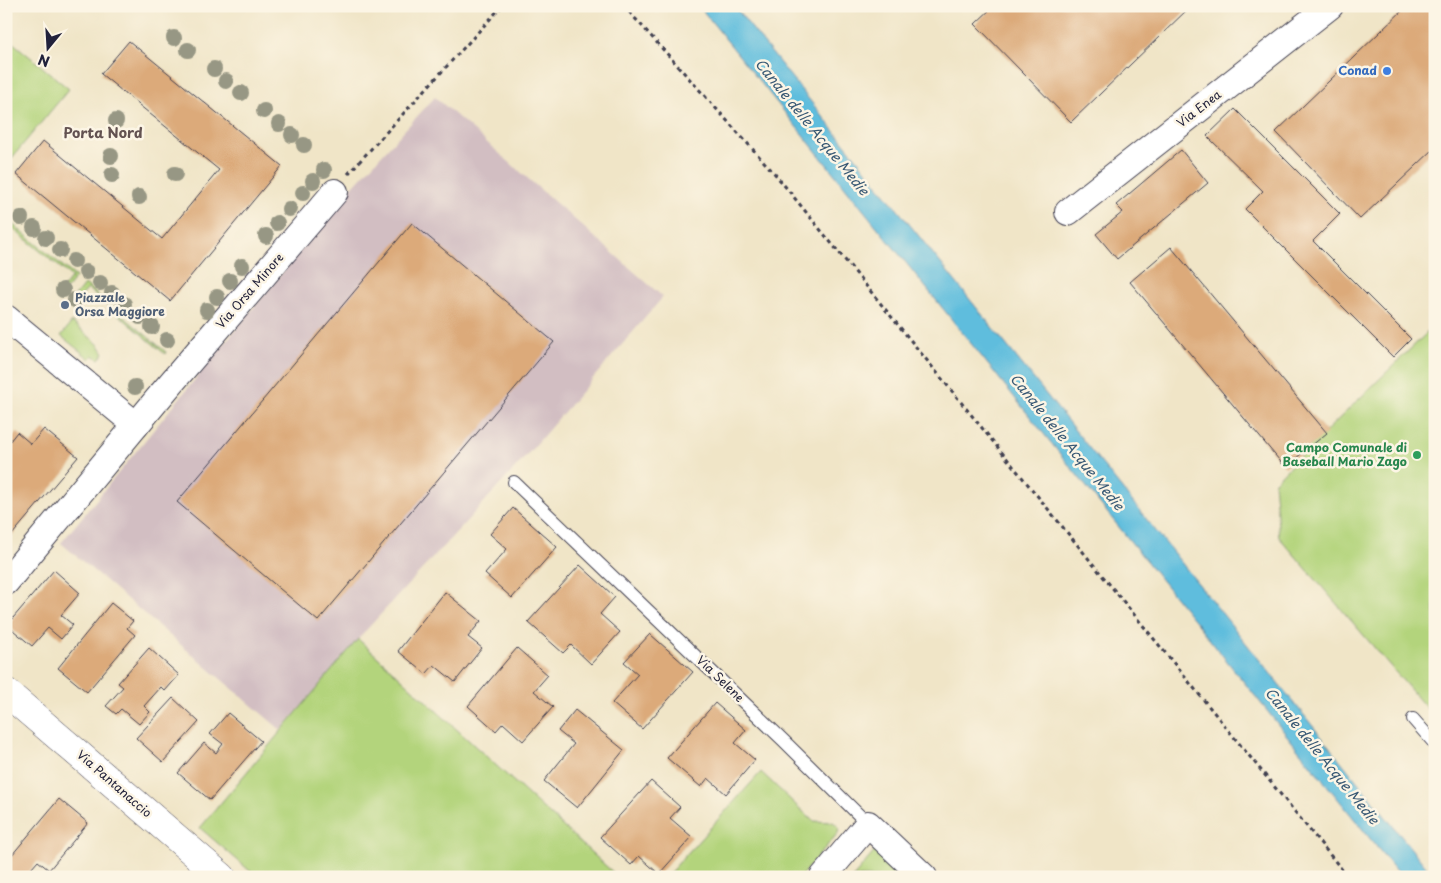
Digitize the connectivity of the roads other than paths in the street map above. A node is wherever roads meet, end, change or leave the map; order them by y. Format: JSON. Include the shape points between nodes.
{"nodes":[{"id":1,"x":1330,"y":6,"type":"edge"},
{"id":2,"x":335,"y":192,"type":"road end"},
{"id":3,"x":1068,"y":212,"type":"dead end"},
{"id":4,"x":6,"y":318,"type":"edge"},
{"id":5,"x":136,"y":425,"type":"junction"},
{"id":6,"x":514,"y":482,"type":"dead end"},
{"id":7,"x":6,"y":582,"type":"edge"},
{"id":8,"x":6,"y":692,"type":"edge"},
{"id":9,"x":1413,"y":719,"type":"dead end"},
{"id":10,"x":1435,"y":744,"type":"edge"},
{"id":11,"x":868,"y":824,"type":"junction"},
{"id":12,"x":222,"y":877,"type":"edge"},
{"id":13,"x":823,"y":877,"type":"edge"},
{"id":14,"x":924,"y":877,"type":"edge"}],
"edges":[{"from":1,"to":3,"type":"street","name":"Via Enea"},
{"from":2,"to":5,"type":"street","name":"Via Orsa Minore"},
{"from":4,"to":5,"type":"street"},
{"from":5,"to":7,"type":"street","name":"Via Orsa Minore"},
{"from":6,"to":11,"type":"lane","name":"Via Selene"},
{"from":8,"to":12,"type":"street","name":"Via Pantanaccio"},
{"from":9,"to":10,"type":"lane"},
{"from":11,"to":13,"type":"street"},
{"from":11,"to":14,"type":"street","name":"Via Selene"}]}
